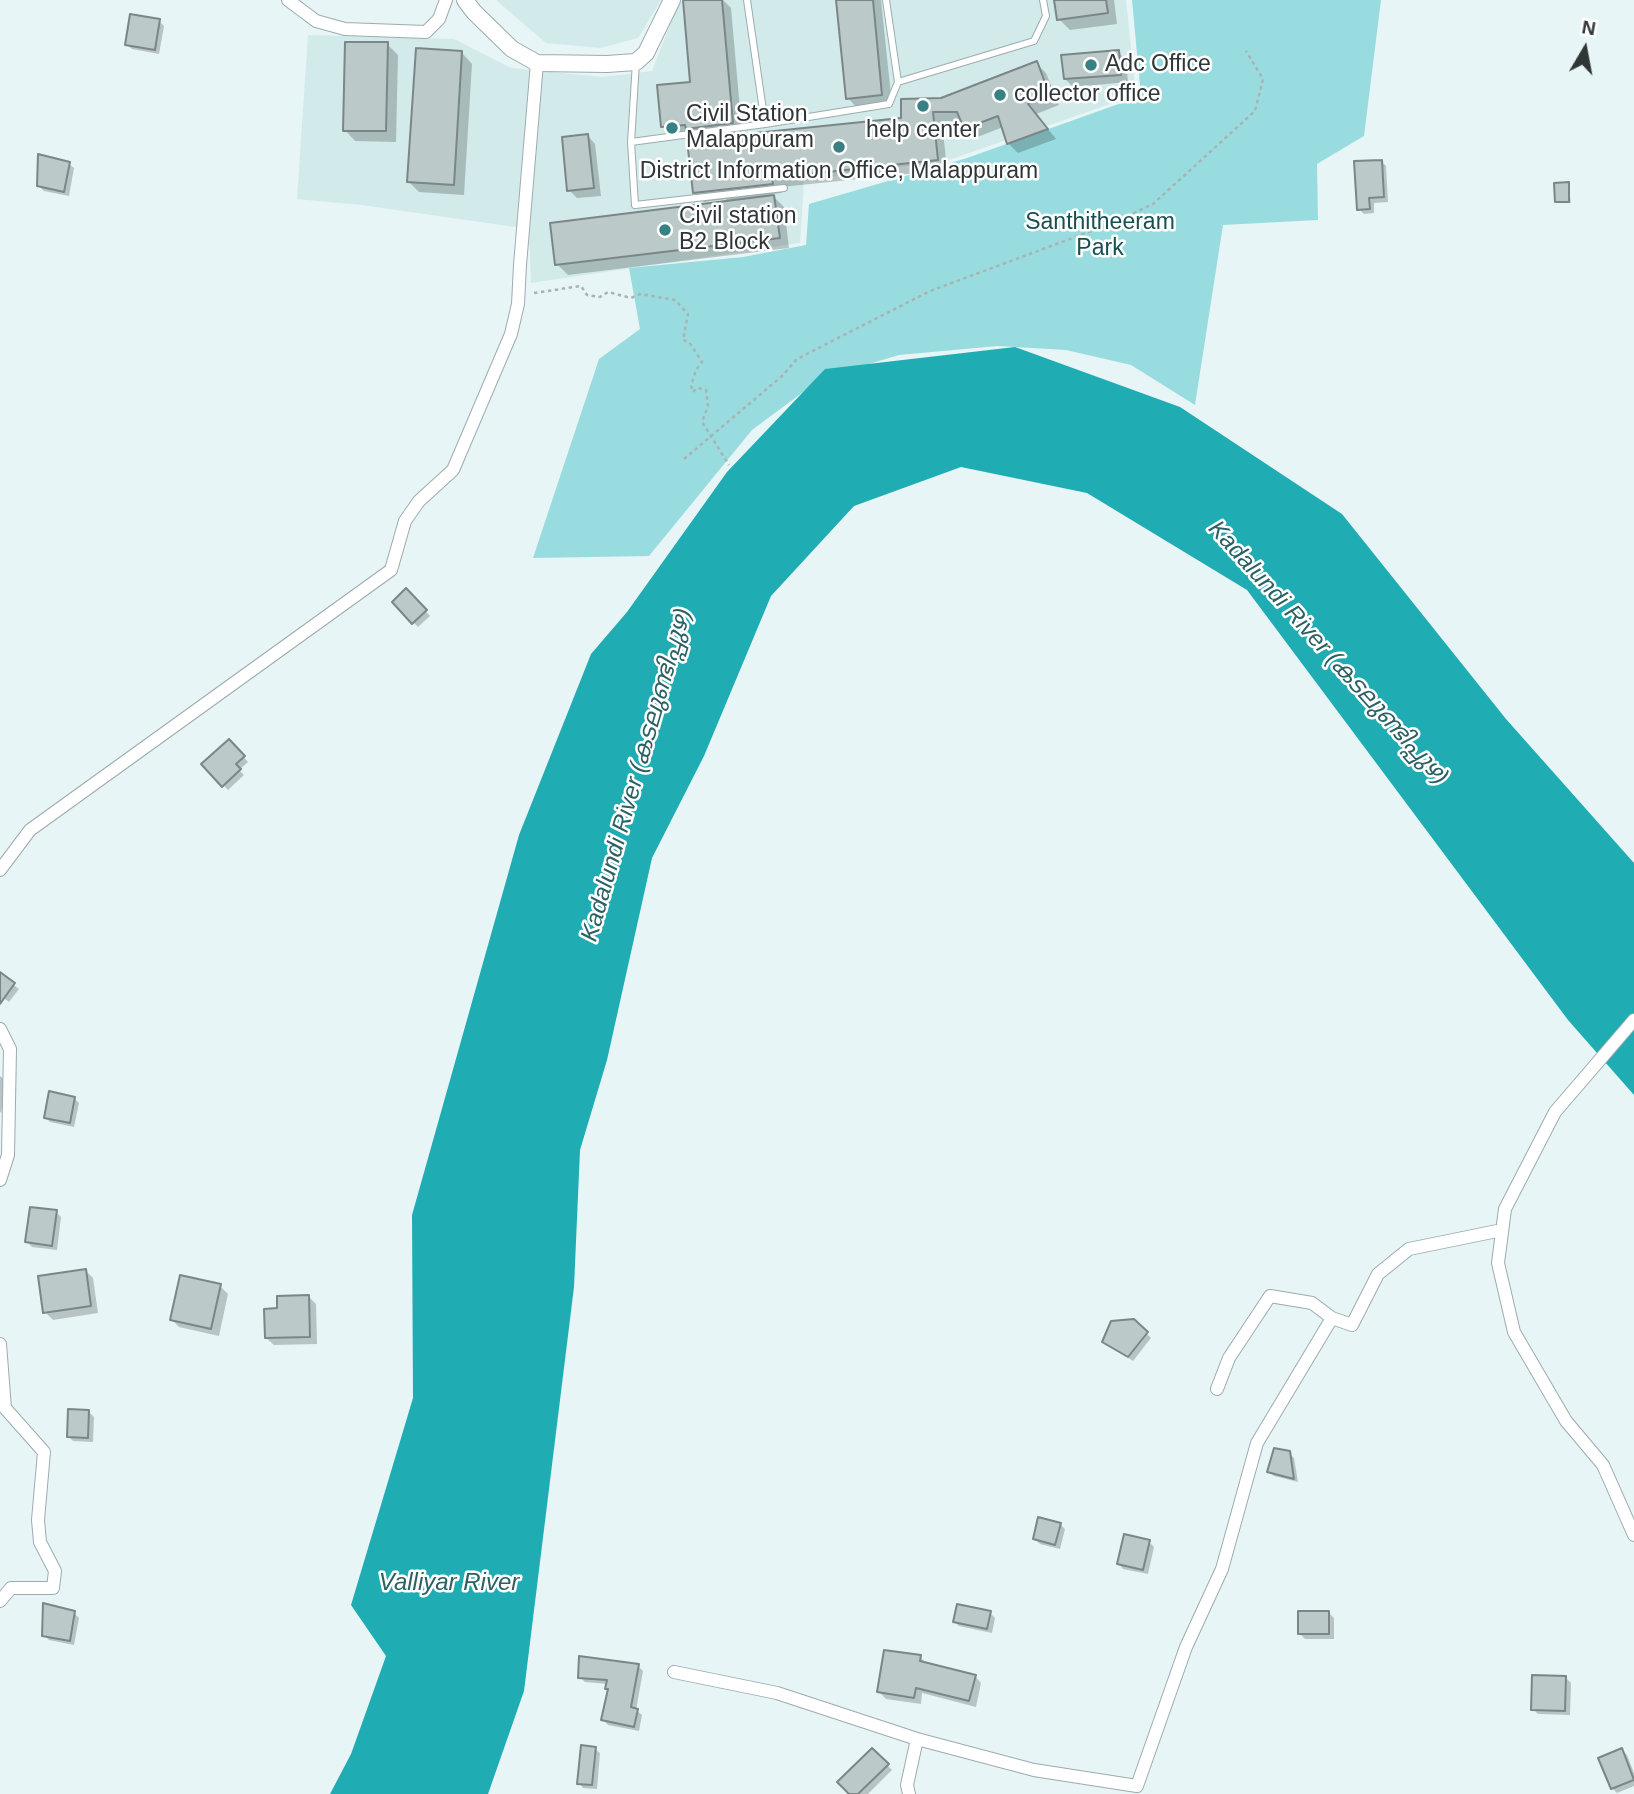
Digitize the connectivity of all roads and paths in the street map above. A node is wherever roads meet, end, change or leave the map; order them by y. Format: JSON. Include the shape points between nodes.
{"nodes":[{"id":1,"x":288,"y":0,"type":"edge"},
{"id":2,"x":446,"y":0,"type":"edge"},
{"id":3,"x":465,"y":0,"type":"edge"},
{"id":4,"x":672,"y":0,"type":"edge"},
{"id":5,"x":747,"y":0,"type":"edge"},
{"id":6,"x":886,"y":0,"type":"edge"},
{"id":7,"x":1043,"y":0,"type":"edge"},
{"id":8,"x":1246,"y":51,"type":"dead end"},
{"id":9,"x":636,"y":62,"type":"junction"},
{"id":10,"x":537,"y":64,"type":"junction"},
{"id":11,"x":898,"y":82,"type":"junction"},
{"id":12,"x":765,"y":124,"type":"junction"},
{"id":13,"x":631,"y":142,"type":"junction"},
{"id":14,"x":784,"y":188,"type":"dead end"},
{"id":15,"x":519,"y":294,"type":"junction"},
{"id":16,"x":711,"y":437,"type":"junction"},
{"id":17,"x":684,"y":459,"type":"dead end"},
{"id":18,"x":729,"y":464,"type":"dead end"},
{"id":19,"x":0,"y":870,"type":"edge"},
{"id":20,"x":1634,"y":1020,"type":"edge"},
{"id":21,"x":0,"y":1029,"type":"edge"},
{"id":22,"x":0,"y":1181,"type":"edge"},
{"id":23,"x":1502,"y":1230,"type":"junction"},
{"id":24,"x":1332,"y":1318,"type":"junction"},
{"id":25,"x":0,"y":1344,"type":"edge"},
{"id":26,"x":1217,"y":1389,"type":"dead end"},
{"id":27,"x":1634,"y":1535,"type":"edge"},
{"id":28,"x":0,"y":1601,"type":"edge"},
{"id":29,"x":674,"y":1672,"type":"dead end"},
{"id":30,"x":917,"y":1739,"type":"junction"},
{"id":31,"x":1138,"y":1790,"type":"edge"},
{"id":32,"x":909,"y":1794,"type":"edge"}],
"edges":[{"from":1,"to":2,"type":"street","via":[[316,21],[345,29],[426,32],[439,19]]},
{"from":3,"to":10,"type":"street","via":[[512,49]]},
{"from":4,"to":9,"type":"street","via":[[646,53]]},
{"from":5,"to":12,"type":"lane"},
{"from":6,"to":11,"type":"lane"},
{"from":7,"to":11,"type":"lane","via":[[1045,16],[1034,41]]},
{"from":8,"to":16,"type":"path","via":[[1263,79],[1255,111],[1153,204],[930,291],[797,359]]},
{"from":9,"to":10,"type":"street"},
{"from":9,"to":13,"type":"lane"},
{"from":10,"to":15,"type":"street"},
{"from":11,"to":12,"type":"lane","via":[[889,104]]},
{"from":12,"to":13,"type":"lane"},
{"from":13,"to":14,"type":"lane","via":[[635,205]]},
{"from":15,"to":16,"type":"path","via":[[581,286],[587,295],[600,297],[608,292],[675,300],[688,314],[683,340],[702,362],[691,386],[693,392],[706,390],[708,406],[702,422]]},
{"from":15,"to":19,"type":"street","via":[[511,334],[453,470],[419,500],[405,521],[391,570],[30,831]]},
{"from":16,"to":17,"type":"path"},
{"from":16,"to":18,"type":"path"},
{"from":20,"to":23,"type":"street","via":[[1555,1112],[1505,1209]]},
{"from":21,"to":22,"type":"street","via":[[10,1049],[8,1154]]},
{"from":23,"to":24,"type":"street","via":[[1409,1249],[1378,1274],[1352,1325]]},
{"from":23,"to":27,"type":"street","via":[[1498,1264],[1514,1332],[1566,1421],[1602,1465]]},
{"from":24,"to":26,"type":"street","via":[[1312,1303],[1270,1296],[1229,1358]]},
{"from":24,"to":31,"type":"street","via":[[1257,1443],[1222,1569],[1186,1647]]},
{"from":25,"to":28,"type":"street","via":[[5,1408],[44,1452],[40,1542],[55,1571],[53,1588],[11,1588]]},
{"from":29,"to":30,"type":"street","via":[[777,1693]]},
{"from":30,"to":31,"type":"street","via":[[1034,1770]]},
{"from":30,"to":32,"type":"street"}]}
